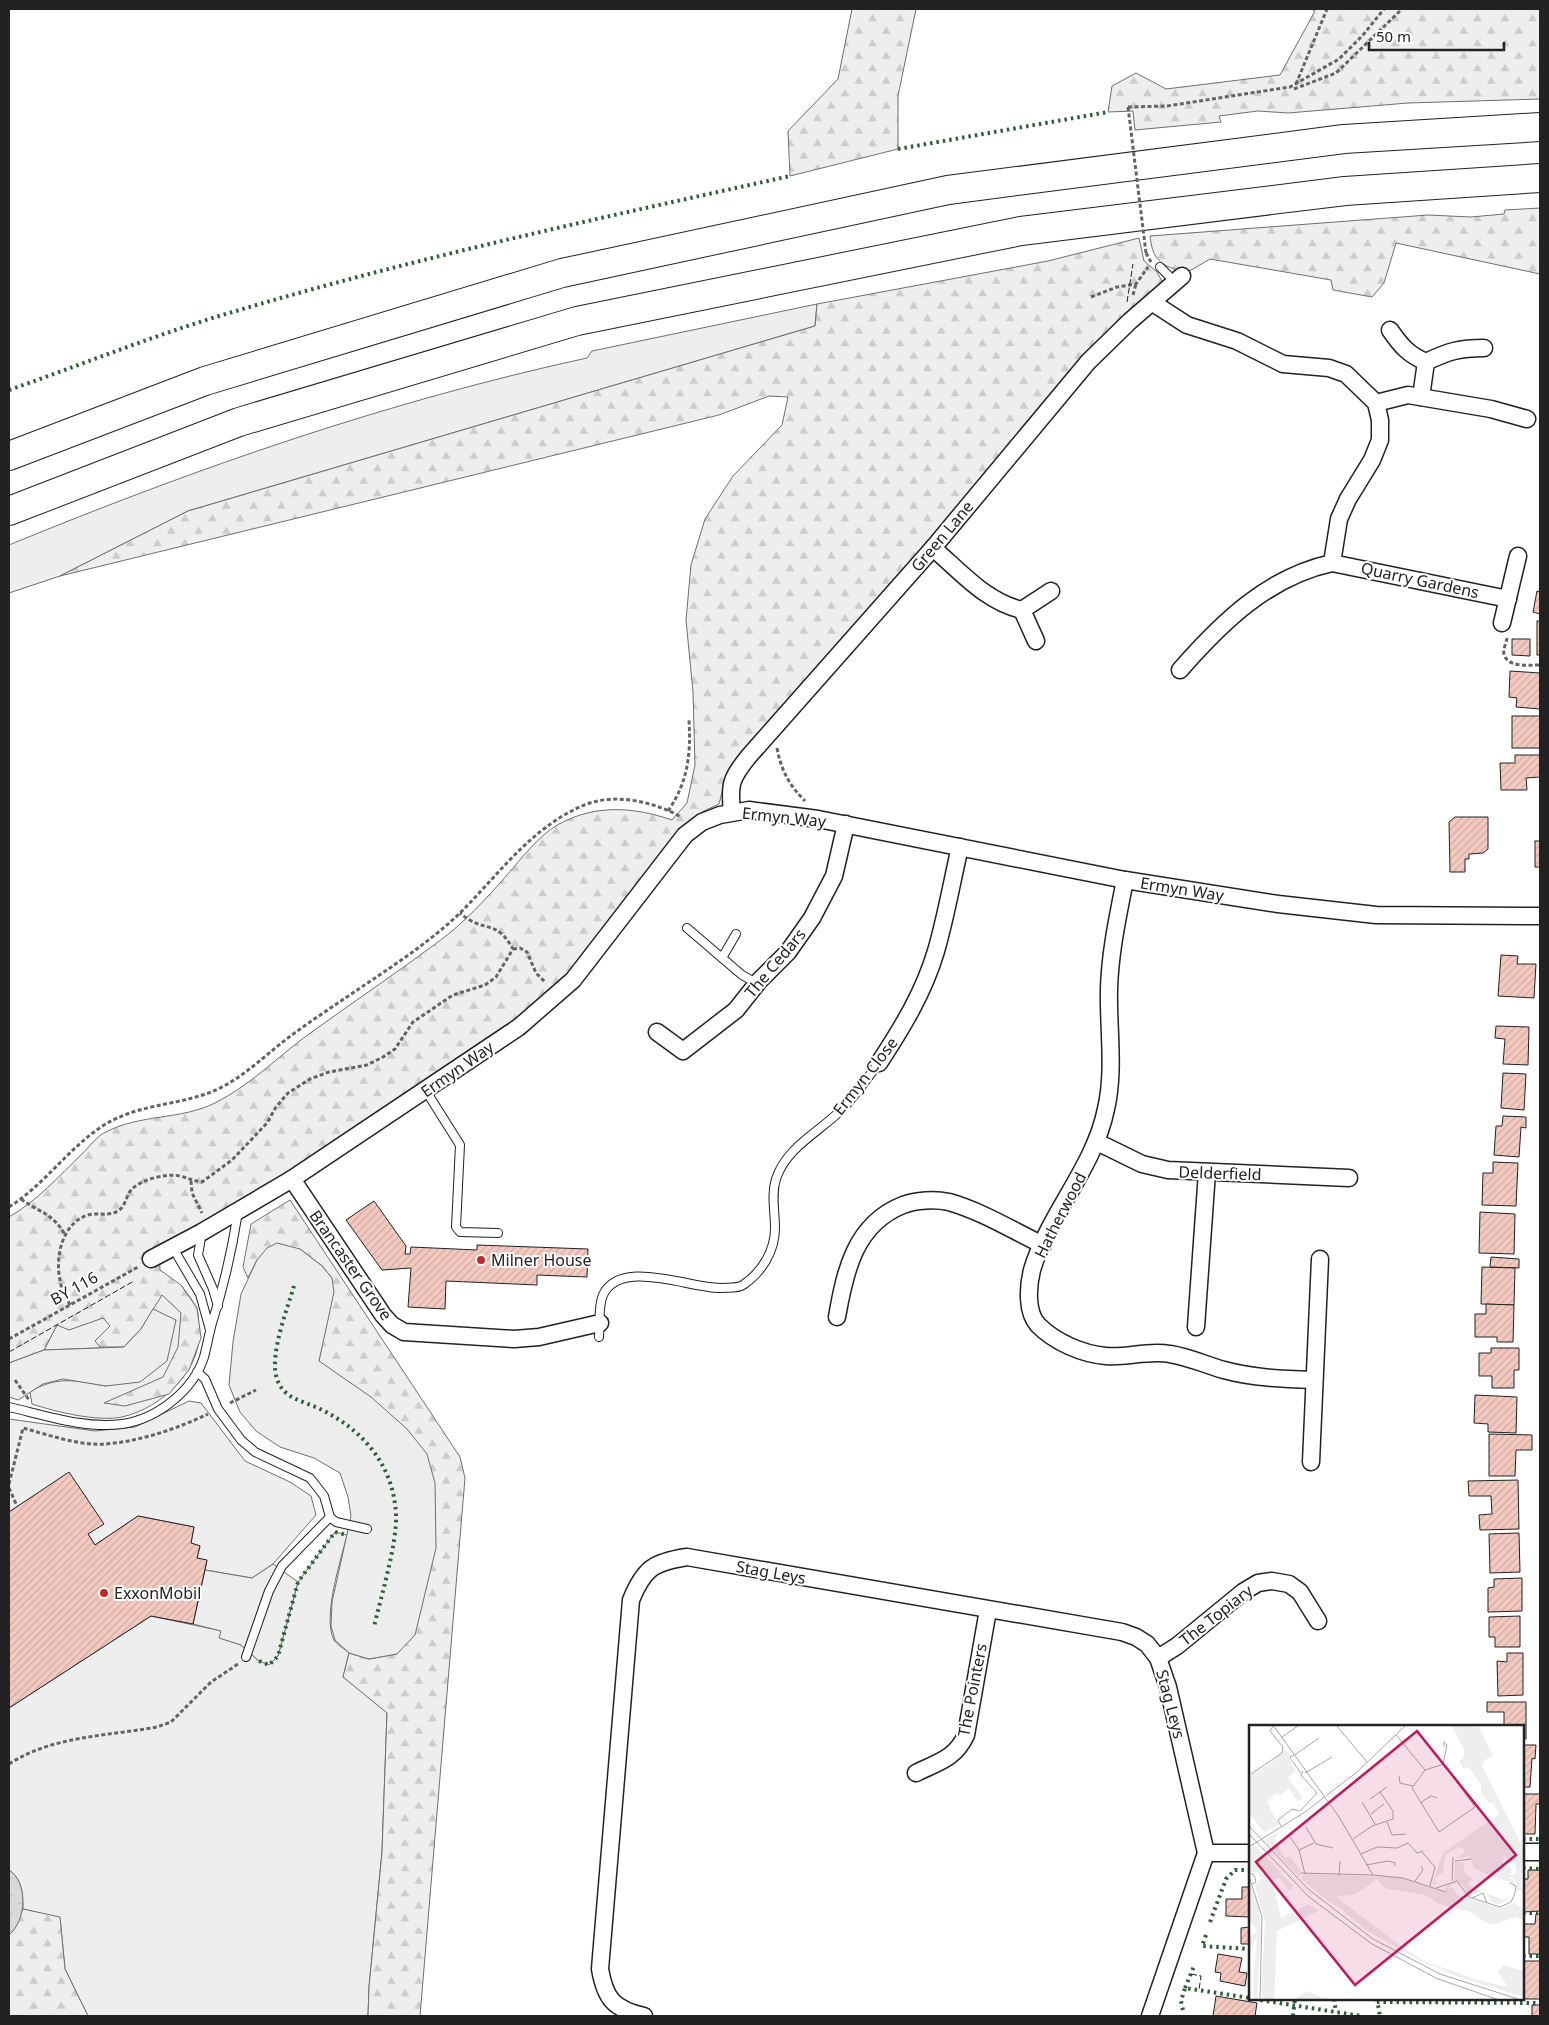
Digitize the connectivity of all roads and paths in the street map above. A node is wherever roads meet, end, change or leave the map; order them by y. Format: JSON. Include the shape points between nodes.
{"nodes":[{"id":1,"x":1327,"y":9,"type":"edge"},
{"id":2,"x":1384,"y":9,"type":"edge"},
{"id":3,"x":1402,"y":9,"type":"edge"},
{"id":4,"x":1296,"y":84,"type":"junction"},
{"id":5,"x":1540,"y":127,"type":"edge"},
{"id":6,"x":1540,"y":178,"type":"edge"},
{"id":7,"x":1146,"y":254,"type":"dead end"},
{"id":8,"x":1151,"y":262,"type":"dead end"},
{"id":9,"x":1160,"y":267,"type":"dead end"},
{"id":10,"x":1178,"y":278,"type":"joint"},
{"id":11,"x":1091,"y":297,"type":"dead end"},
{"id":12,"x":1152,"y":303,"type":"junction"},
{"id":13,"x":1390,"y":330,"type":"dead end"},
{"id":14,"x":1484,"y":348,"type":"dead end"},
{"id":15,"x":1426,"y":362,"type":"junction"},
{"id":16,"x":1421,"y":397,"type":"junction"},
{"id":17,"x":1376,"y":403,"type":"junction"},
{"id":18,"x":1527,"y":419,"type":"dead end"},
{"id":19,"x":9,"y":456,"type":"edge"},
{"id":20,"x":9,"y":511,"type":"edge"},
{"id":21,"x":933,"y":548,"type":"junction"},
{"id":22,"x":1518,"y":556,"type":"dead end"},
{"id":23,"x":1332,"y":563,"type":"junction"},
{"id":24,"x":1051,"y":591,"type":"dead end"},
{"id":25,"x":1508,"y":599,"type":"junction"},
{"id":26,"x":1022,"y":610,"type":"junction"},
{"id":27,"x":1502,"y":623,"type":"joint"},
{"id":28,"x":1036,"y":642,"type":"dead end"},
{"id":29,"x":1540,"y":665,"type":"edge"},
{"id":30,"x":1180,"y":670,"type":"dead end"},
{"id":31,"x":783,"y":719,"type":"junction"},
{"id":32,"x":689,"y":720,"type":"dead end"},
{"id":33,"x":668,"y":811,"type":"junction"},
{"id":34,"x":732,"y":812,"type":"junction"},
{"id":35,"x":818,"y":819,"type":"junction"},
{"id":36,"x":846,"y":824,"type":"junction"},
{"id":37,"x":693,"y":828,"type":"junction"},
{"id":38,"x":960,"y":847,"type":"junction"},
{"id":39,"x":1125,"y":880,"type":"junction"},
{"id":40,"x":460,"y":913,"type":"junction"},
{"id":41,"x":1540,"y":916,"type":"edge"},
{"id":42,"x":687,"y":928,"type":"dead end"},
{"id":43,"x":736,"y":934,"type":"dead end"},
{"id":44,"x":513,"y":949,"type":"junction"},
{"id":45,"x":722,"y":958,"type":"junction"},
{"id":46,"x":759,"y":981,"type":"junction"},
{"id":47,"x":559,"y":994,"type":"junction"},
{"id":48,"x":657,"y":1032,"type":"dead end"},
{"id":49,"x":879,"y":1063,"type":"joint"},
{"id":50,"x":426,"y":1092,"type":"junction"},
{"id":51,"x":1097,"y":1142,"type":"junction"},
{"id":52,"x":1206,"y":1172,"type":"junction"},
{"id":53,"x":1349,"y":1178,"type":"dead end"},
{"id":54,"x":292,"y":1179,"type":"junction"},
{"id":55,"x":191,"y":1181,"type":"junction"},
{"id":56,"x":21,"y":1199,"type":"junction"},
{"id":57,"x":9,"y":1206,"type":"edge"},
{"id":58,"x":239,"y":1210,"type":"junction"},
{"id":59,"x":206,"y":1230,"type":"junction"},
{"id":60,"x":498,"y":1233,"type":"dead end"},
{"id":61,"x":65,"y":1235,"type":"junction"},
{"id":62,"x":1043,"y":1245,"type":"junction"},
{"id":63,"x":173,"y":1248,"type":"junction"},
{"id":64,"x":151,"y":1259,"type":"joint"},
{"id":65,"x":1320,"y":1259,"type":"dead end"},
{"id":66,"x":70,"y":1305,"type":"junction"},
{"id":67,"x":218,"y":1307,"type":"junction"},
{"id":68,"x":837,"y":1317,"type":"dead end"},
{"id":69,"x":1196,"y":1327,"type":"dead end"},
{"id":70,"x":210,"y":1330,"type":"junction"},
{"id":71,"x":599,"y":1330,"type":"joint"},
{"id":72,"x":9,"y":1339,"type":"edge"},
{"id":73,"x":197,"y":1372,"type":"junction"},
{"id":74,"x":1314,"y":1380,"type":"junction"},
{"id":75,"x":9,"y":1407,"type":"edge"},
{"id":76,"x":1311,"y":1462,"type":"dead end"},
{"id":77,"x":9,"y":1488,"type":"edge"},
{"id":78,"x":17,"y":1506,"type":"dead end"},
{"id":79,"x":330,"y":1517,"type":"junction"},
{"id":80,"x":367,"y":1529,"type":"dead end"},
{"id":81,"x":988,"y":1610,"type":"junction"},
{"id":82,"x":1318,"y":1622,"type":"dead end"},
{"id":83,"x":246,"y":1657,"type":"joint"},
{"id":84,"x":1158,"y":1658,"type":"junction"},
{"id":85,"x":9,"y":1764,"type":"edge"},
{"id":86,"x":916,"y":1773,"type":"dead end"},
{"id":87,"x":1524,"y":1852,"type":"edge"},
{"id":88,"x":1540,"y":1852,"type":"edge"},
{"id":89,"x":1206,"y":1853,"type":"junction"},
{"id":90,"x":1249,"y":1853,"type":"edge"},
{"id":91,"x":644,"y":2016,"type":"edge"},
{"id":92,"x":1150,"y":2016,"type":"edge"}],
"edges":[{"from":1,"to":4,"type":"path"},
{"from":2,"to":4,"type":"path","via":[[1339,59]]},
{"from":3,"to":4,"type":"path","via":[[1336,73],[1294,89]]},
{"from":4,"to":7,"type":"path","bridge":true,"via":[[1290,88],[1167,106],[1128,107]]},
{"from":5,"to":19,"type":"highway","via":[[1344,139],[939,192],[562,273],[205,381]]},
{"from":6,"to":20,"type":"highway","via":[[1345,191],[1021,231],[577,321],[239,422]]},
{"from":8,"to":11,"type":"path","via":[[1136,284],[1117,286]]},
{"from":9,"to":10,"type":"lane"},
{"from":10,"to":12,"type":"street","name":"Green Lane"},
{"from":12,"to":17,"type":"street","via":[[1187,325],[1237,341],[1284,364],[1329,368],[1346,374]]},
{"from":12,"to":21,"type":"street","name":"Green Lane","via":[[1088,362]]},
{"from":13,"to":15,"type":"street","via":[[1403,348]]},
{"from":14,"to":15,"type":"street","via":[[1448,351]]},
{"from":15,"to":16,"type":"street"},
{"from":16,"to":17,"type":"street","via":[[1408,395]]},
{"from":16,"to":18,"type":"street"},
{"from":17,"to":23,"type":"street","via":[[1380,440],[1339,520]]},
{"from":21,"to":26,"type":"street","via":[[992,599]]},
{"from":21,"to":31,"type":"street","name":"Green Lane"},
{"from":22,"to":25,"type":"street"},
{"from":23,"to":25,"type":"street","name":"Quarry Gardens"},
{"from":23,"to":30,"type":"street","name":"Quarry Gardens","via":[[1285,578],[1261,593],[1238,610]]},
{"from":24,"to":26,"type":"street"},
{"from":25,"to":27,"type":"street"},
{"from":26,"to":28,"type":"street"},
{"from":27,"to":29,"type":"path","via":[[1507,639],[1504,654],[1508,660],[1514,664]]},
{"from":31,"to":34,"type":"street","name":"Green Lane","via":[[736,772],[730,785]]},
{"from":31,"to":35,"type":"path","via":[[776,744],[780,764],[790,786]]},
{"from":32,"to":33,"type":"path","via":[[690,751],[686,778]]},
{"from":33,"to":37,"type":"path"},
{"from":33,"to":40,"type":"path","via":[[638,801],[616,800],[588,804],[557,819],[536,834]]},
{"from":34,"to":35,"type":"street","name":"Ermyn Way","via":[[748,810]]},
{"from":34,"to":37,"type":"street","name":"Ermyn Way"},
{"from":35,"to":36,"type":"street","name":"Ermyn Way"},
{"from":36,"to":38,"type":"street","name":"Ermyn Way"},
{"from":36,"to":46,"type":"street","name":"The Cedars","via":[[834,876],[824,897],[788,952]]},
{"from":37,"to":47,"type":"street","name":"Ermyn Way"},
{"from":38,"to":39,"type":"street","name":"Ermyn Way"},
{"from":38,"to":49,"type":"street","name":"Ermyn Close","via":[[936,951],[925,981]]},
{"from":39,"to":41,"type":"street","name":"Ermyn Way","via":[[1278,904],[1376,915]]},
{"from":39,"to":51,"type":"street","name":"Hatherwood","via":[[1111,956],[1110,1079]]},
{"from":40,"to":44,"type":"path","via":[[471,923],[504,933]]},
{"from":40,"to":56,"type":"path","via":[[412,952],[294,1033],[224,1086],[202,1095],[133,1110],[102,1126]]},
{"from":42,"to":45,"type":"lane"},
{"from":43,"to":45,"type":"lane"},
{"from":44,"to":47,"type":"path","via":[[528,952],[542,980]]},
{"from":44,"to":55,"type":"path","via":[[496,977],[485,985],[453,995],[420,1017],[395,1049],[383,1057],[367,1065],[310,1079],[288,1093],[267,1123],[232,1160],[202,1182]]},
{"from":45,"to":46,"type":"lane","via":[[742,976]]},
{"from":46,"to":48,"type":"street","name":"The Cedars","via":[[736,1010],[683,1051]]},
{"from":47,"to":50,"type":"street","name":"Ermyn Way","via":[[519,1027]]},
{"from":49,"to":71,"type":"lane","name":"Ermyn Close","via":[[846,1106],[785,1160],[776,1179],[771,1252],[758,1272],[740,1287],[716,1288],[636,1276],[620,1278],[602,1296]]},
{"from":50,"to":54,"type":"street","name":"Ermyn Way"},
{"from":50,"to":60,"type":"lane","via":[[460,1145],[456,1226],[460,1232]]},
{"from":51,"to":52,"type":"street","name":"Delderfield","via":[[1142,1164],[1168,1170]]},
{"from":51,"to":62,"type":"street","name":"Hatherwood"},
{"from":52,"to":53,"type":"street","name":"Delderfield"},
{"from":52,"to":69,"type":"street"},
{"from":54,"to":58,"type":"street","name":"Ermyn Way"},
{"from":54,"to":71,"type":"street","name":"Brancaster Grove","via":[[383,1315],[392,1326],[404,1332],[514,1340]]},
{"from":55,"to":59,"type":"path","via":[[192,1193]]},
{"from":55,"to":61,"type":"path","via":[[179,1176],[144,1182],[133,1188],[119,1211],[80,1218],[71,1224]]},
{"from":56,"to":57,"type":"path"},
{"from":56,"to":61,"type":"path","via":[[52,1216]]},
{"from":58,"to":59,"type":"street","name":"Ermyn Way"},
{"from":58,"to":67,"type":"lane","via":[[227,1278]]},
{"from":59,"to":63,"type":"street","name":"Ermyn Way"},
{"from":59,"to":67,"type":"lane","via":[[198,1255]]},
{"from":61,"to":66,"type":"path","via":[[58,1265],[60,1282]]},
{"from":62,"to":68,"type":"street","via":[[968,1208],[947,1202],[912,1202],[890,1210],[871,1225],[858,1243],[843,1283]]},
{"from":62,"to":74,"type":"street","name":"Hatherwood","via":[[1032,1270],[1030,1307],[1037,1324],[1070,1347],[1107,1356],[1169,1354],[1246,1375]]},
{"from":63,"to":64,"type":"street","name":"Ermyn Way"},
{"from":63,"to":70,"type":"lane","via":[[200,1294]]},
{"from":64,"to":66,"type":"path","name":"BY 116"},
{"from":65,"to":74,"type":"street"},
{"from":66,"to":72,"type":"path","name":"BY 116"},
{"from":67,"to":70,"type":"lane"},
{"from":70,"to":73,"type":"lane"},
{"from":73,"to":75,"type":"lane","via":[[176,1398],[162,1408],[122,1424],[99,1425]]},
{"from":73,"to":79,"type":"lane","via":[[205,1378],[218,1409],[241,1440],[255,1452],[310,1478],[324,1496]]},
{"from":74,"to":76,"type":"street"},
{"from":77,"to":78,"type":"path"},
{"from":79,"to":80,"type":"lane","via":[[336,1522]]},
{"from":79,"to":83,"type":"lane","via":[[282,1566],[269,1590]]},
{"from":81,"to":84,"type":"street","name":"Stag Leys","via":[[1122,1632],[1147,1644]]},
{"from":81,"to":86,"type":"street","name":"The Pointers","via":[[966,1735],[960,1748],[951,1756]]},
{"from":81,"to":91,"type":"street","name":"Stag Leys","via":[[687,1558],[657,1564],[647,1571],[631,1600],[600,1968],[603,1988],[612,2002]]},
{"from":82,"to":84,"type":"street","name":"The Topiary","via":[[1300,1592],[1289,1584],[1258,1583]]},
{"from":83,"to":85,"type":"path","via":[[211,1682],[171,1722],[158,1727],[49,1745]]},
{"from":84,"to":89,"type":"street","name":"Stag Leys","via":[[1168,1687]]},
{"from":87,"to":88,"type":"street"},
{"from":89,"to":90,"type":"street"},
{"from":89,"to":92,"type":"street"}]}
